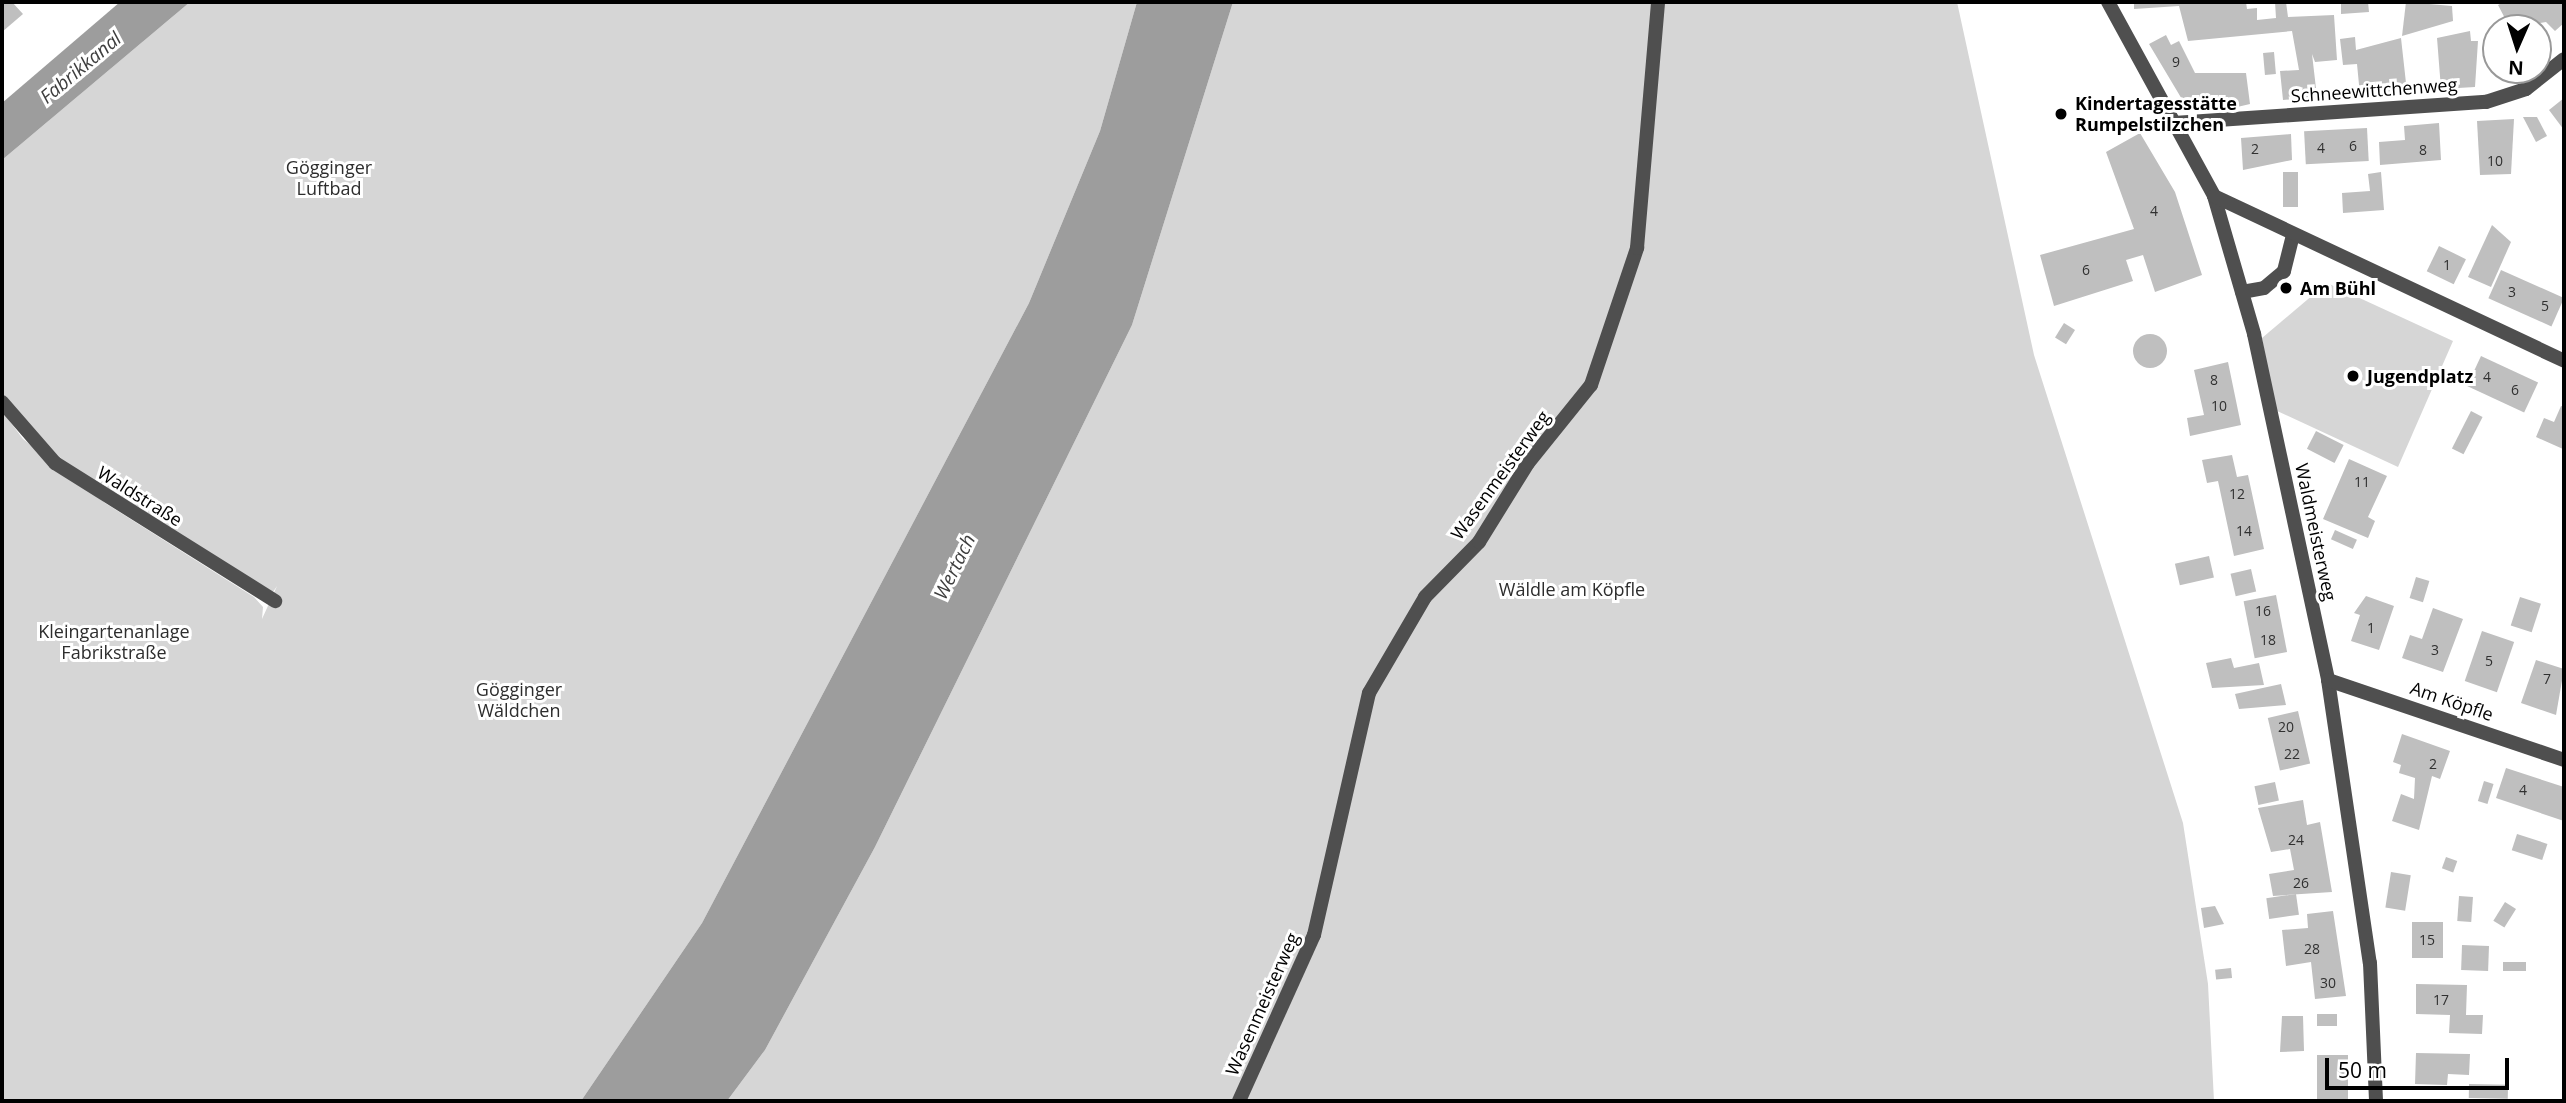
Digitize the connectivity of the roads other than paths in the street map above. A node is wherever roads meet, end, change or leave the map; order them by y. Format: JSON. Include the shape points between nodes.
{"nodes":[{"id":1,"x":1658,"y":2,"type":"edge"},
{"id":2,"x":2108,"y":2,"type":"edge"},
{"id":3,"x":2564,"y":60,"type":"edge"},
{"id":4,"x":2174,"y":123,"type":"junction"},
{"id":5,"x":2214,"y":196,"type":"junction"},
{"id":6,"x":2293,"y":236,"type":"junction"},
{"id":7,"x":2242,"y":292,"type":"junction"},
{"id":8,"x":2564,"y":361,"type":"edge"},
{"id":9,"x":2,"y":402,"type":"edge"},
{"id":10,"x":275,"y":601,"type":"dead end"},
{"id":11,"x":2328,"y":680,"type":"junction"},
{"id":12,"x":2564,"y":760,"type":"edge"},
{"id":13,"x":1239,"y":1101,"type":"edge"},
{"id":14,"x":2376,"y":1101,"type":"edge"}],
"edges":[{"from":1,"to":13,"type":"street","name":"Wasenmeisterweg","via":[[1637,248],[1591,385],[1528,463],[1479,542],[1425,597],[1369,693],[1314,935]]},
{"from":2,"to":4,"type":"street","name":"Waldmeisterweg"},
{"from":3,"to":4,"type":"street","name":"Schneewittchenweg","via":[[2526,89],[2486,102]]},
{"from":4,"to":5,"type":"street","name":"Waldmeisterweg"},
{"from":5,"to":6,"type":"street"},
{"from":5,"to":7,"type":"street","name":"Waldmeisterweg"},
{"from":6,"to":7,"type":"street","via":[[2284,271],[2264,288]]},
{"from":6,"to":8,"type":"street"},
{"from":7,"to":11,"type":"street","name":"Waldmeisterweg"},
{"from":9,"to":10,"type":"street","name":"Waldstraße","via":[[55,463]]},
{"from":11,"to":12,"type":"street","name":"Am Köpfle"},
{"from":11,"to":14,"type":"street","name":"Waldmeisterweg","via":[[2370,963]]}]}
